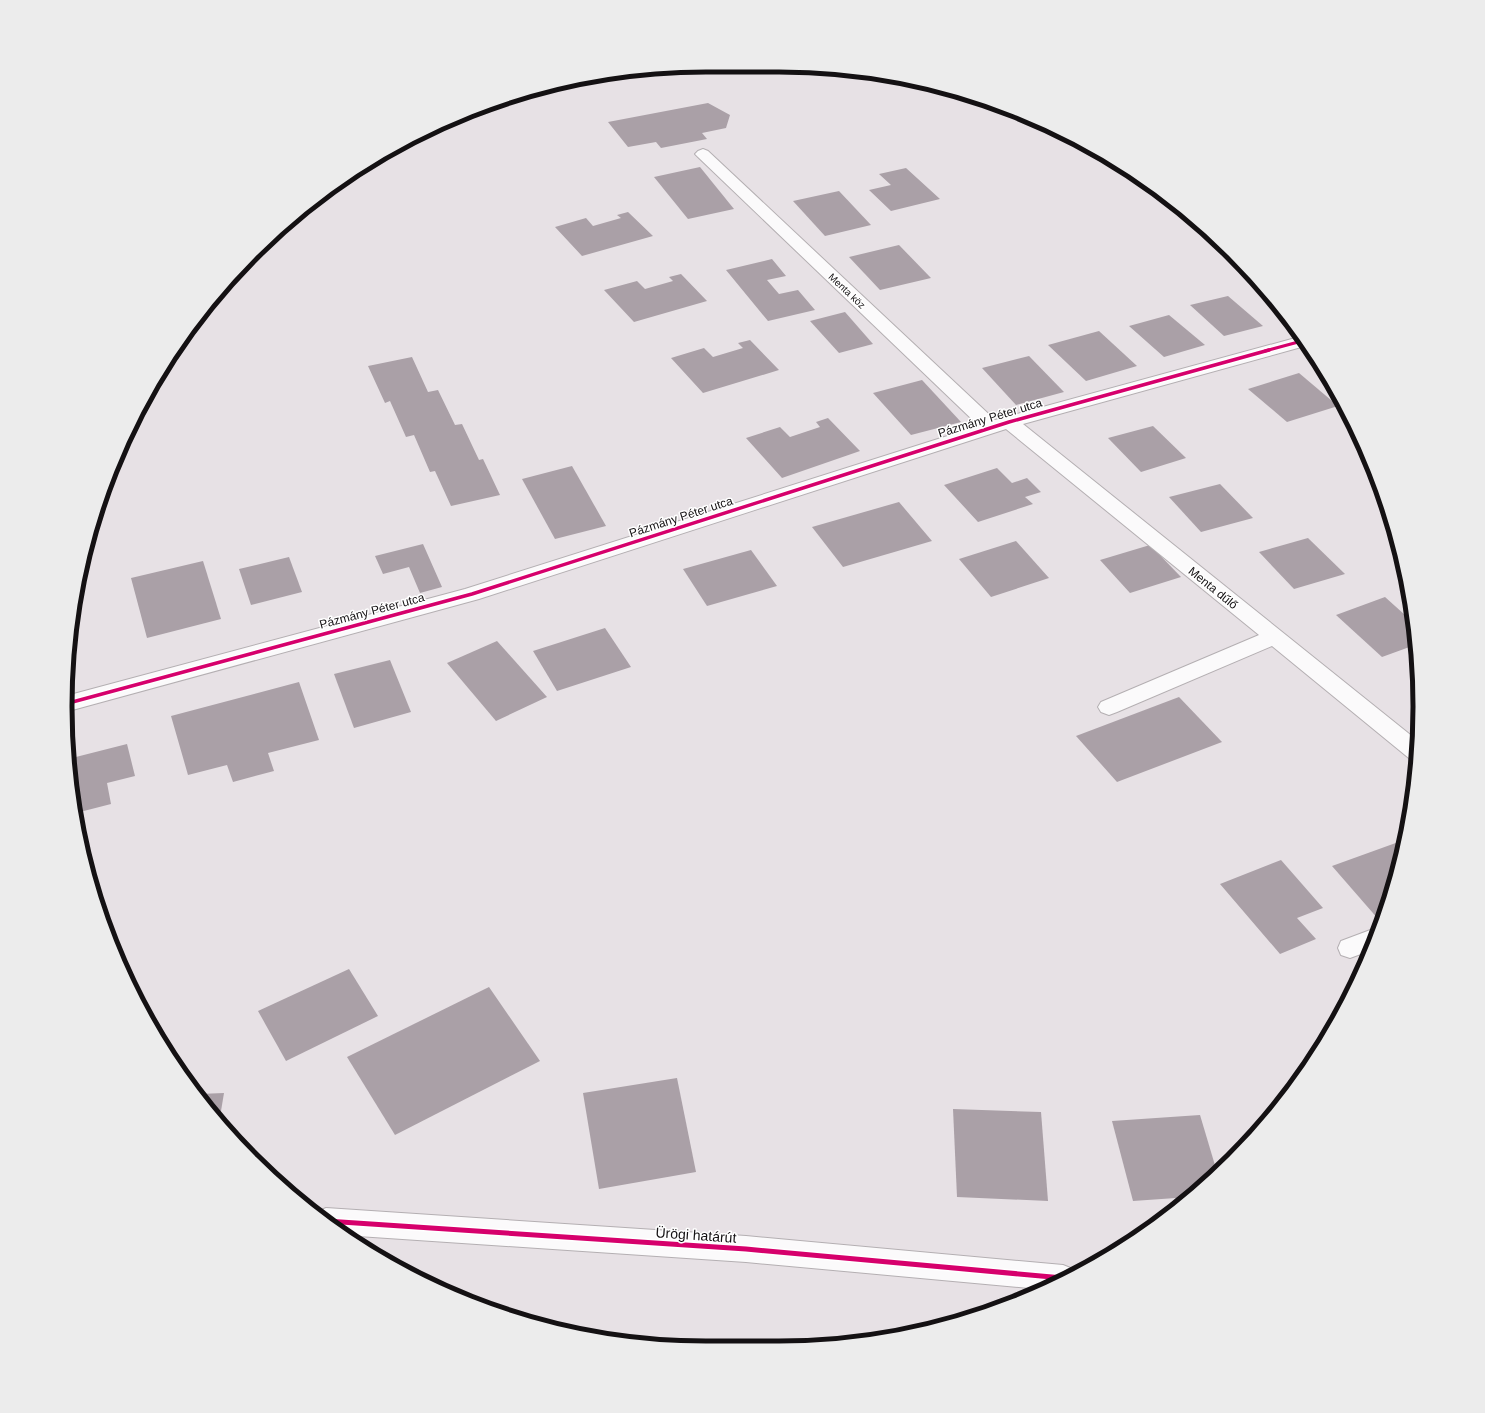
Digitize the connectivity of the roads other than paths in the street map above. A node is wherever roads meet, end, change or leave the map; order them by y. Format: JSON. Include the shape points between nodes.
{"nodes":[{"id":1,"x":703,"y":154,"type":"dead end"},
{"id":2,"x":1298,"y":342,"type":"edge"},
{"id":3,"x":1000,"y":425,"type":"junction"},
{"id":4,"x":1274,"y":637,"type":"junction"},
{"id":5,"x":72,"y":702,"type":"edge"},
{"id":6,"x":1109,"y":707,"type":"dead end"},
{"id":7,"x":1412,"y":748,"type":"edge"},
{"id":8,"x":1368,"y":941,"type":"edge"},
{"id":9,"x":1350,"y":948,"type":"dead end"},
{"id":10,"x":337,"y":1222,"type":"edge"},
{"id":11,"x":1056,"y":1277,"type":"edge"}],
"edges":[{"from":1,"to":3,"type":"street","name":"Menta köz"},
{"from":2,"to":3,"type":"street","name":"Pázmány Péter utca"},
{"from":3,"to":4,"type":"street","name":"Menta dűlő"},
{"from":3,"to":5,"type":"street","name":"Pázmány Péter utca","via":[[472,594]]},
{"from":4,"to":6,"type":"street"},
{"from":4,"to":7,"type":"street","name":"Menta dűlő"},
{"from":8,"to":9,"type":"street"},
{"from":10,"to":11,"type":"street","name":"Ürögi határút","via":[[746,1249]]}]}
